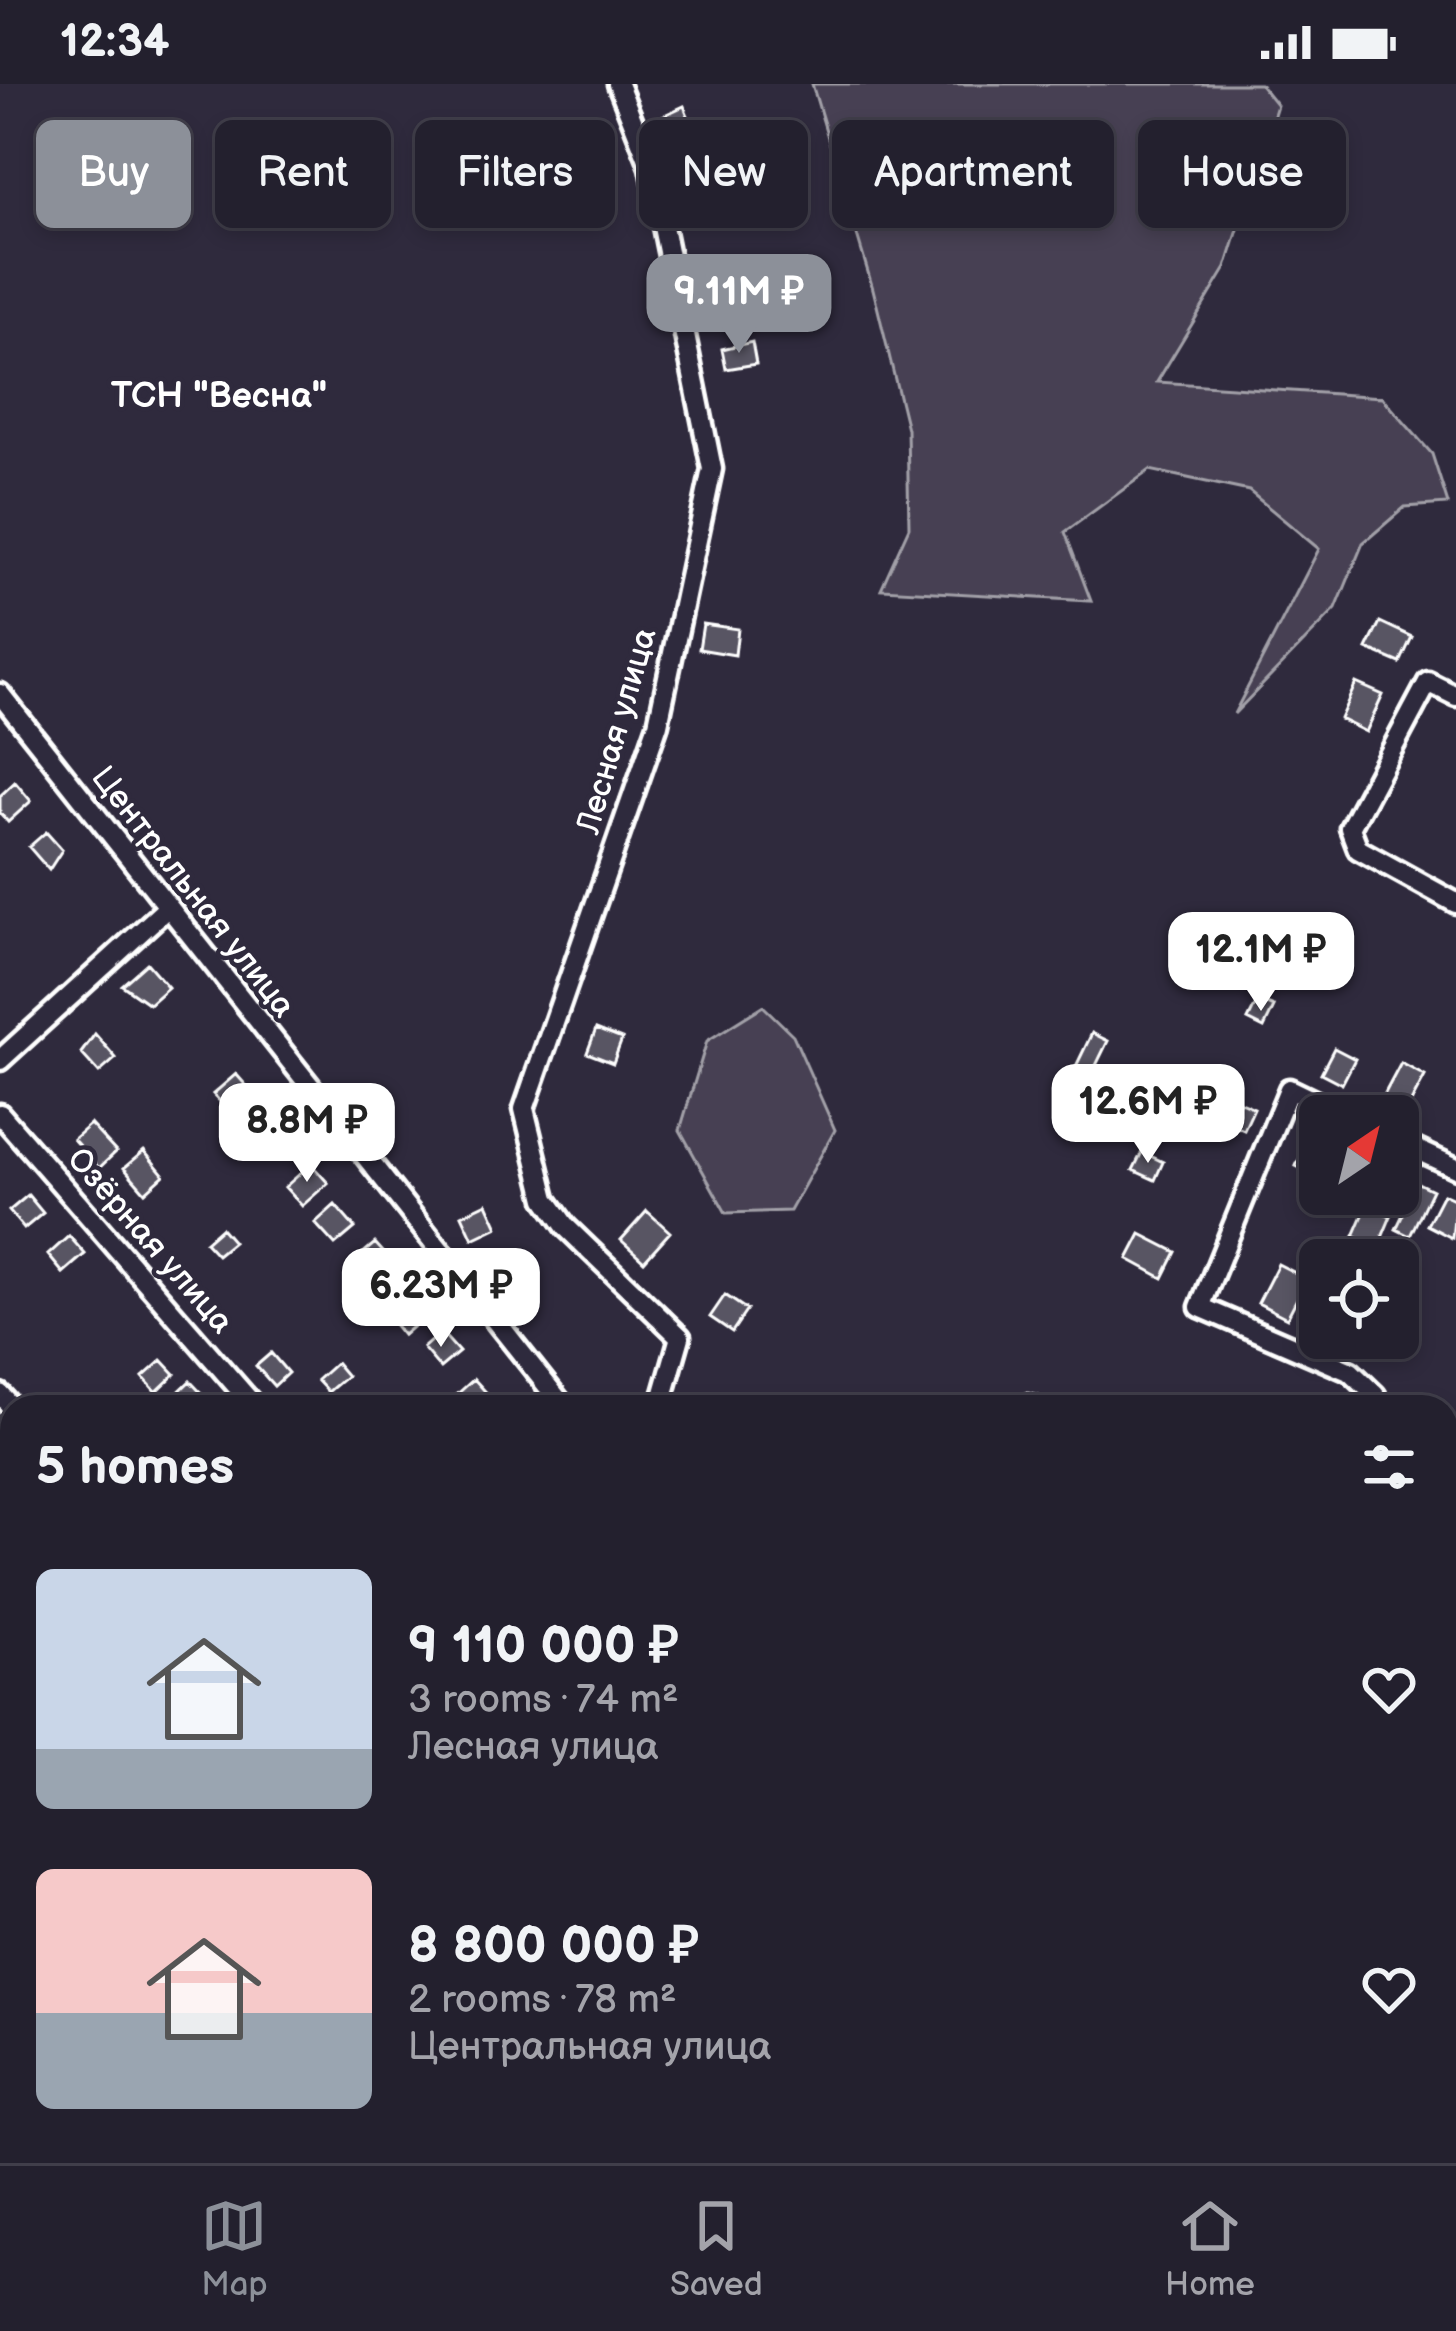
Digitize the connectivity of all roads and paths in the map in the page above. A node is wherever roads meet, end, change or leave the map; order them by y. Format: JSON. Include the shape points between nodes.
{"nodes":[{"id":1,"x":618,"y":84,"type":"edge"},
{"id":2,"x":0,"y":694,"type":"edge"},
{"id":3,"x":1456,"y":696,"type":"edge"},
{"id":4,"x":1456,"y":903,"type":"edge"},
{"id":5,"x":167,"y":908,"type":"junction"},
{"id":6,"x":0,"y":1060,"type":"edge"},
{"id":7,"x":1301,"y":1095,"type":"edge"},
{"id":8,"x":0,"y":1114,"type":"edge"},
{"id":9,"x":1419,"y":1151,"type":"edge"},
{"id":10,"x":1456,"y":1168,"type":"edge"},
{"id":11,"x":245,"y":1395,"type":"edge"},
{"id":12,"x":554,"y":1395,"type":"edge"},
{"id":13,"x":663,"y":1395,"type":"edge"},
{"id":14,"x":1375,"y":1395,"type":"edge"}],
"edges":[{"from":1,"to":13,"type":"street","name":"Лесная улица","via":[[651,167],[712,469],[658,724],[524,1109],[545,1199],[680,1337]]},
{"from":2,"to":5,"type":"street","name":"Центральная улица"},
{"from":3,"to":4,"type":"street","via":[[1428,682],[1350,828],[1358,849]]},
{"from":5,"to":6,"type":"street"},
{"from":5,"to":12,"type":"street","name":"Центральная улица"},
{"from":7,"to":14,"type":"street","via":[[1289,1089],[1200,1307],[1352,1372]]},
{"from":8,"to":11,"type":"street","name":"Озёрная улица"},
{"from":9,"to":10,"type":"street"}]}
